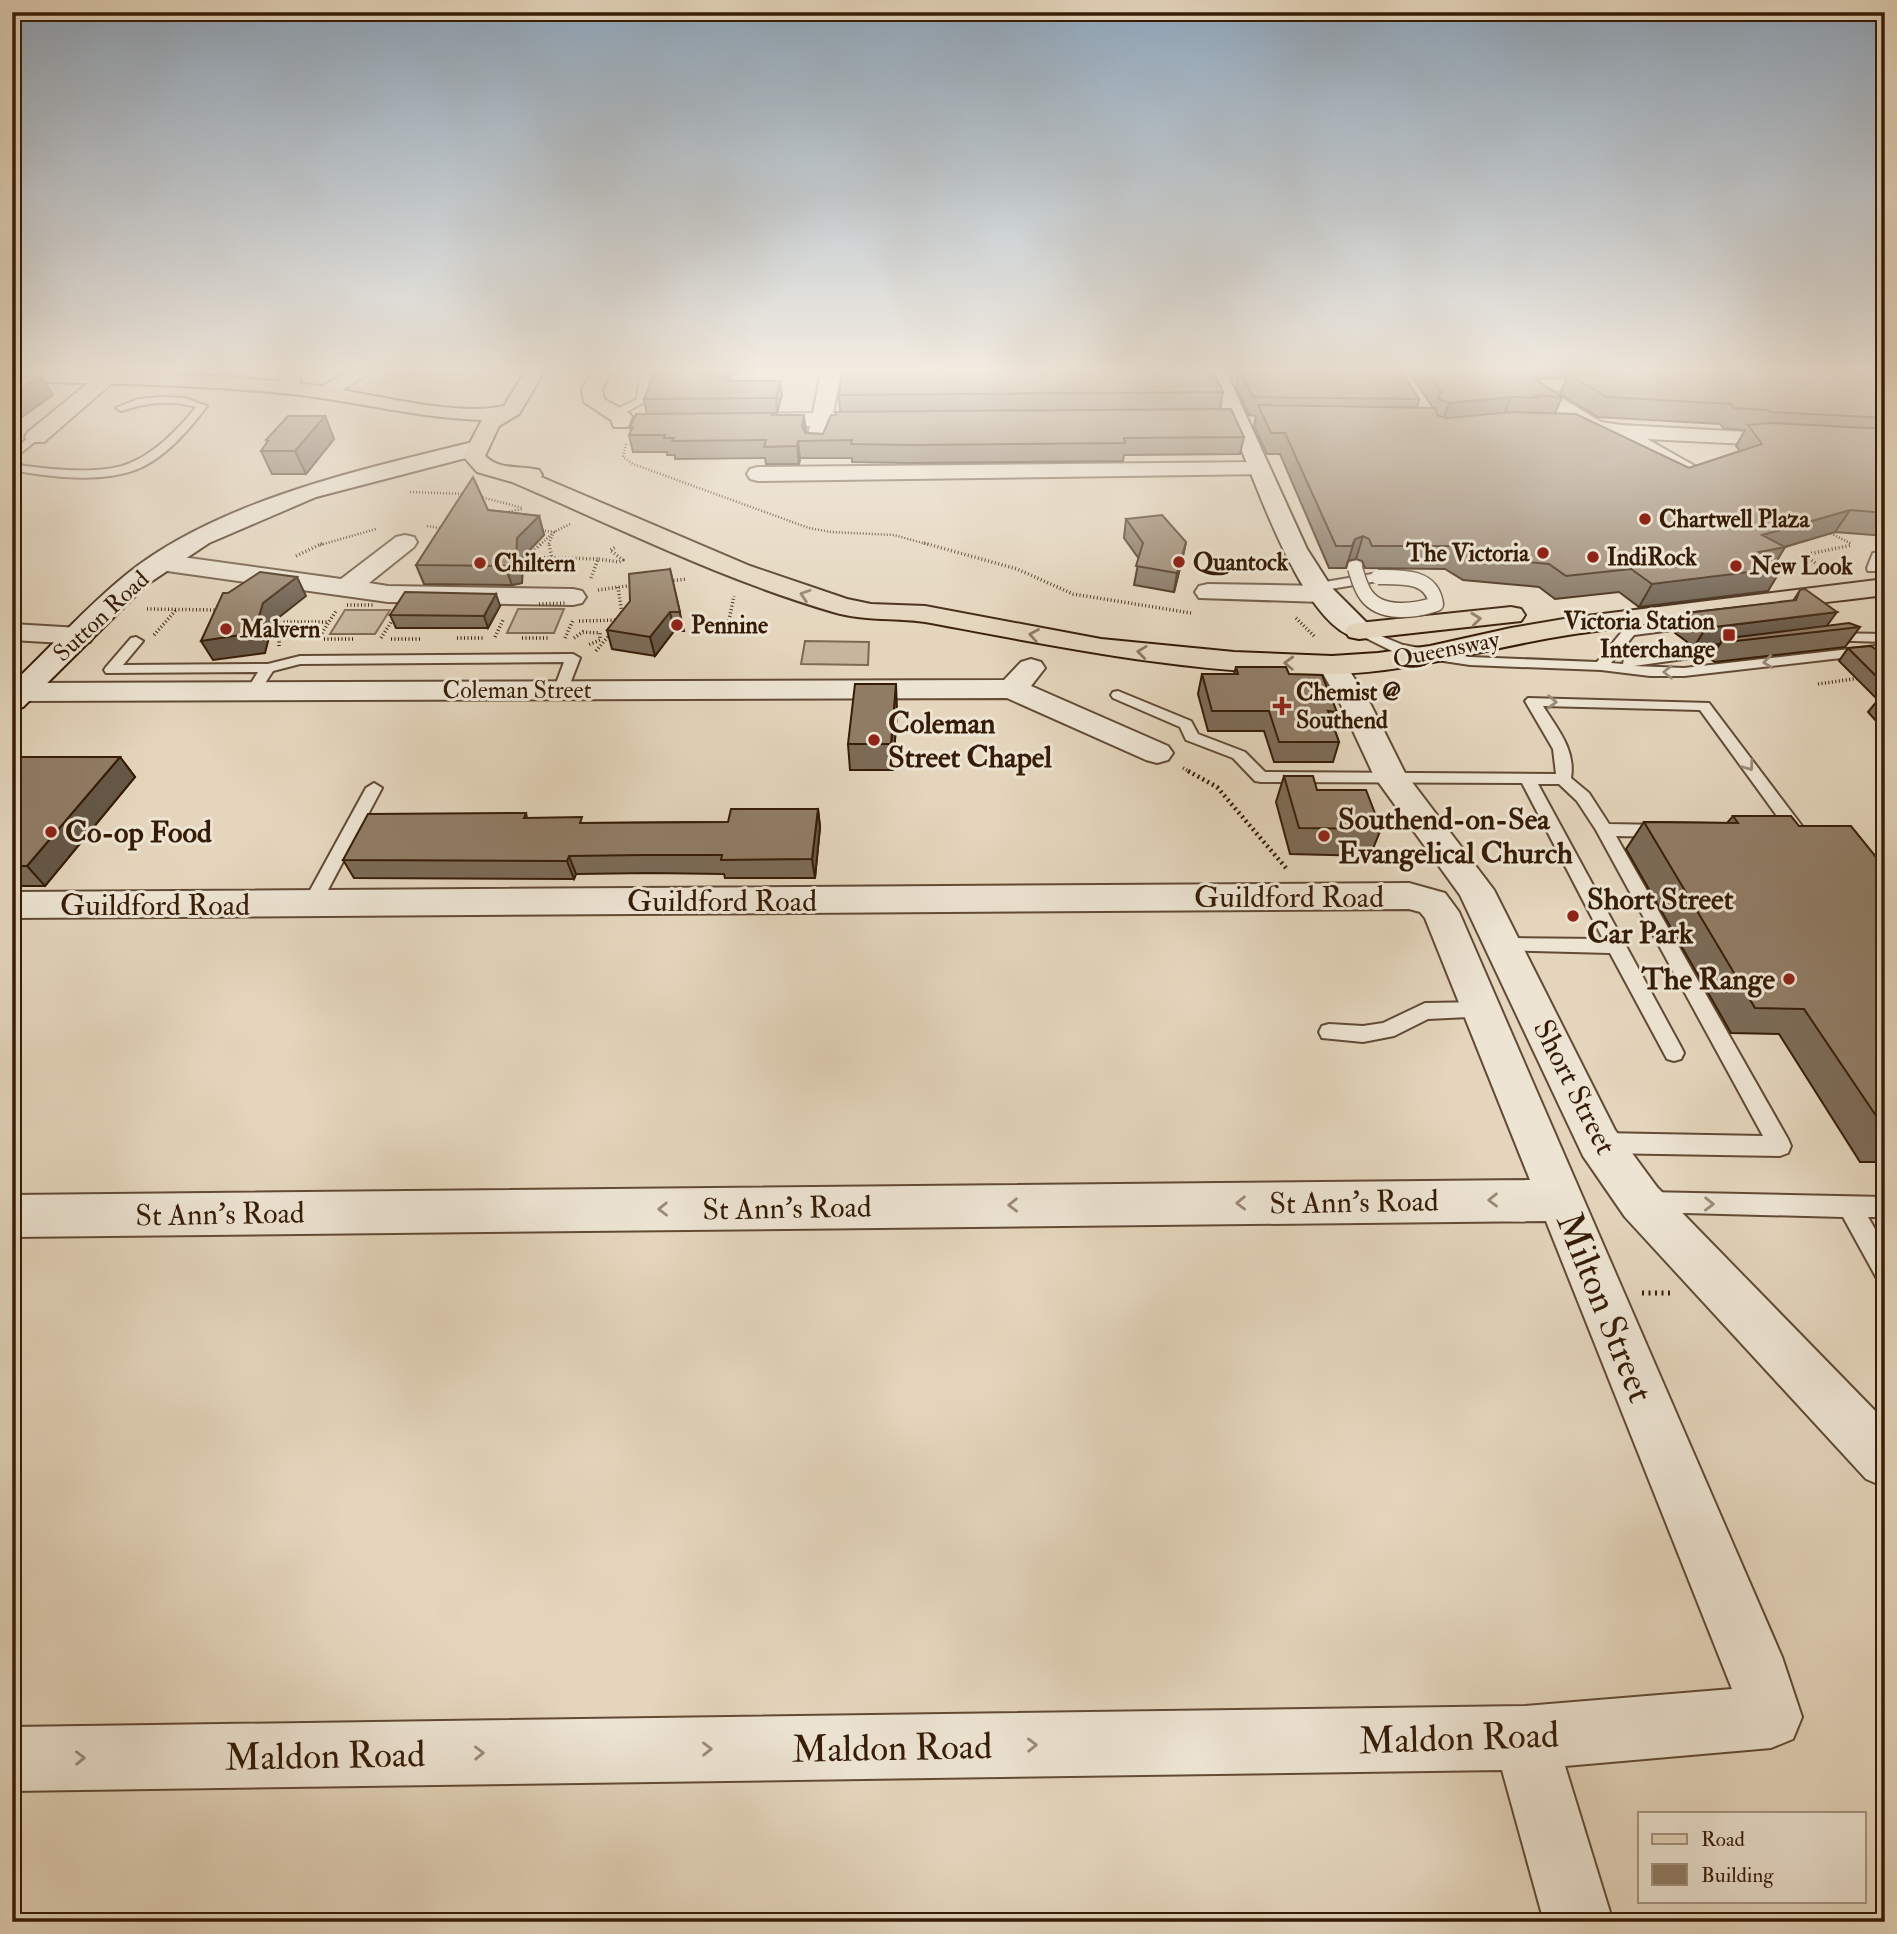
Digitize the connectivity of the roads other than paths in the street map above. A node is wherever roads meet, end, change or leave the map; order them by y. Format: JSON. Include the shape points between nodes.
{"nodes":[{"id":1,"x":148,"y":457,"type":"edge"},
{"id":2,"x":441,"y":457,"type":"edge"},
{"id":3,"x":475,"y":457,"type":"edge"},
{"id":4,"x":814,"y":457,"type":"edge"},
{"id":5,"x":1255,"y":457,"type":"edge"},
{"id":6,"x":1663,"y":457,"type":"edge"},
{"id":7,"x":1723,"y":457,"type":"edge"},
{"id":8,"x":12,"y":467,"type":"edge"},
{"id":9,"x":1259,"y":468,"type":"junction"},
{"id":10,"x":810,"y":473,"type":"junction"},
{"id":11,"x":758,"y":474,"type":"dead end"},
{"id":12,"x":371,"y":475,"type":"junction"},
{"id":13,"x":519,"y":475,"type":"junction"},
{"id":14,"x":1694,"y":475,"type":"junction"},
{"id":15,"x":1667,"y":485,"type":"edge"},
{"id":16,"x":415,"y":534,"type":"road end"},
{"id":17,"x":160,"y":562,"type":"junction"},
{"id":18,"x":1878,"y":565,"type":"edge"},
{"id":19,"x":1355,"y":568,"type":"edge"},
{"id":20,"x":1320,"y":590,"type":"junction"},
{"id":21,"x":361,"y":598,"type":"junction"},
{"id":22,"x":1779,"y":600,"type":"junction"},
{"id":23,"x":565,"y":602,"type":"road end"},
{"id":24,"x":1204,"y":603,"type":"road end"},
{"id":25,"x":1657,"y":615,"type":"junction"},
{"id":26,"x":1699,"y":623,"type":"junction"},
{"id":27,"x":1359,"y":631,"type":"junction"},
{"id":28,"x":12,"y":632,"type":"edge"},
{"id":29,"x":80,"y":636,"type":"junction"},
{"id":30,"x":1885,"y":638,"type":"edge"},
{"id":31,"x":1811,"y":639,"type":"edge"},
{"id":32,"x":136,"y":641,"type":"dead end"},
{"id":33,"x":331,"y":641,"type":"road end"},
{"id":34,"x":397,"y":641,"type":"road end"},
{"id":35,"x":463,"y":641,"type":"road end"},
{"id":36,"x":527,"y":641,"type":"road end"},
{"id":37,"x":1761,"y":645,"type":"edge"},
{"id":38,"x":1885,"y":649,"type":"edge"},
{"id":39,"x":1325,"y":653,"type":"junction"},
{"id":40,"x":1430,"y":655,"type":"junction"},
{"id":41,"x":328,"y":659,"type":"junction"},
{"id":42,"x":394,"y":659,"type":"junction"},
{"id":43,"x":462,"y":659,"type":"junction"},
{"id":44,"x":526,"y":659,"type":"junction"},
{"id":45,"x":1601,"y":666,"type":"junction"},
{"id":46,"x":260,"y":680,"type":"junction"},
{"id":47,"x":561,"y":689,"type":"junction"},
{"id":48,"x":1118,"y":695,"type":"dead end"},
{"id":49,"x":17,"y":696,"type":"edge"},
{"id":50,"x":1157,"y":753,"type":"road end"},
{"id":51,"x":1565,"y":773,"type":"junction"},
{"id":52,"x":1390,"y":776,"type":"junction"},
{"id":53,"x":1527,"y":778,"type":"junction"},
{"id":54,"x":374,"y":788,"type":"dead end"},
{"id":55,"x":1604,"y":830,"type":"junction"},
{"id":56,"x":1681,"y":831,"type":"edge"},
{"id":57,"x":1773,"y":833,"type":"edge"},
{"id":58,"x":1432,"y":901,"type":"joint"},
{"id":59,"x":12,"y":905,"type":"edge"},
{"id":60,"x":311,"y":905,"type":"junction"},
{"id":61,"x":1504,"y":946,"type":"junction"},
{"id":62,"x":1616,"y":946,"type":"junction"},
{"id":63,"x":1482,"y":1010,"type":"junction"},
{"id":64,"x":1329,"y":1032,"type":"dead end"},
{"id":65,"x":1674,"y":1053,"type":"dead end"},
{"id":66,"x":1599,"y":1143,"type":"junction"},
{"id":67,"x":1561,"y":1200,"type":"junction"},
{"id":68,"x":1641,"y":1202,"type":"junction"},
{"id":69,"x":1849,"y":1206,"type":"junction"},
{"id":70,"x":1885,"y":1207,"type":"edge"},
{"id":71,"x":12,"y":1216,"type":"edge"},
{"id":72,"x":1885,"y":1269,"type":"edge"},
{"id":73,"x":1877,"y":1438,"type":"edge"},
{"id":74,"x":1771,"y":1717,"type":"joint"},
{"id":75,"x":1525,"y":1738,"type":"junction"},
{"id":76,"x":12,"y":1759,"type":"edge"},
{"id":77,"x":1579,"y":1922,"type":"edge"}],
"edges":[{"from":1,"to":8,"type":"lane","via":[[133,467],[91,472]]},
{"from":2,"to":12,"type":"street","name":"Sutton Road"},
{"from":3,"to":13,"type":"main road","via":[[486,469]]},
{"from":4,"to":10,"type":"street"},
{"from":5,"to":9,"type":"street"},
{"from":6,"to":14,"type":"street"},
{"from":7,"to":14,"type":"street","via":[[1723,464]]},
{"from":9,"to":10,"type":"street"},
{"from":9,"to":20,"type":"street","via":[[1288,536]]},
{"from":10,"to":11,"type":"street"},
{"from":12,"to":13,"type":"street","name":"Sutton Road","via":[[432,470]]},
{"from":12,"to":17,"type":"street","name":"Sutton Road","via":[[260,511]]},
{"from":39,"to":13,"type":"main road","name":"Queensway","one_way":true,"via":[[1234,661],[1132,651],[925,614],[871,612],[783,587]]},
{"from":14,"to":15,"type":"street"},
{"from":16,"to":21,"type":"street"},
{"from":17,"to":21,"type":"street","name":"Sutton Road"},
{"from":17,"to":29,"type":"street","name":"Sutton Road"},
{"from":18,"to":22,"type":"main road","name":"Queensway"},
{"from":27,"to":18,"type":"main road","name":"Queensway","one_way":true,"via":[[1794,583]]},
{"from":19,"to":20,"type":"lane","bridge":true,"via":[[1367,596],[1376,603],[1406,610],[1436,604],[1436,596],[1421,580],[1400,577],[1378,577]]},
{"from":20,"to":24,"type":"street"},
{"from":20,"to":27,"type":"street"},
{"from":21,"to":23,"type":"street","name":"Sutton Road"},
{"from":22,"to":25,"type":"main road","name":"Queensway"},
{"from":22,"to":26,"type":"lane","via":[[1778,614]]},
{"from":25,"to":26,"type":"lane"},
{"from":25,"to":40,"type":"main road","name":"Queensway","via":[[1510,636]]},
{"from":26,"to":45,"type":"lane","via":[[1630,631]]},
{"from":27,"to":40,"type":"lane","via":[[1399,649]]},
{"from":28,"to":29,"type":"street"},
{"from":29,"to":49,"type":"street","name":"Sutton Road"},
{"from":30,"to":31,"type":"lane"},
{"from":32,"to":46,"type":"lane","via":[[111,670]]},
{"from":33,"to":41,"type":"lane"},
{"from":34,"to":42,"type":"lane"},
{"from":35,"to":43,"type":"lane"},
{"from":36,"to":44,"type":"lane"},
{"from":37,"to":45,"type":"lane"},
{"from":38,"to":45,"type":"lane","one_way":true,"via":[[1684,672]]},
{"from":39,"to":40,"type":"main road","name":"Queensway"},
{"from":39,"to":52,"type":"street","name":"Short Street"},
{"from":40,"to":45,"type":"lane","via":[[1496,663]]},
{"from":41,"to":42,"type":"lane"},
{"from":41,"to":46,"type":"lane","via":[[292,661]]},
{"from":42,"to":43,"type":"lane"},
{"from":43,"to":44,"type":"lane"},
{"from":44,"to":47,"type":"lane","via":[[573,658]]},
{"from":46,"to":47,"type":"street","name":"Coleman Street"},
{"from":46,"to":49,"type":"street","name":"Coleman Street"},
{"from":47,"to":50,"type":"street","name":"Coleman Street","via":[[1022,678]]},
{"from":48,"to":52,"type":"lane","via":[[1186,724],[1192,737],[1239,755],[1261,777]]},
{"from":51,"to":53,"type":"lane"},
{"from":51,"to":55,"type":"lane"},
{"from":51,"to":57,"type":"lane","one_way":true,"via":[[1532,701],[1704,706],[1799,834]]},
{"from":52,"to":53,"type":"lane"},
{"from":52,"to":61,"type":"street","name":"Short Street","via":[[1476,890]]},
{"from":53,"to":62,"type":"lane"},
{"from":54,"to":60,"type":"lane"},
{"from":55,"to":56,"type":"lane"},
{"from":55,"to":66,"type":"lane","via":[[1780,1146]]},
{"from":58,"to":60,"type":"street","name":"Guildford Road","via":[[1409,896]]},
{"from":58,"to":63,"type":"street","name":"Milton Street","via":[[1441,912]]},
{"from":59,"to":60,"type":"street","name":"Guildford Road"},
{"from":61,"to":62,"type":"lane"},
{"from":61,"to":66,"type":"street","name":"Short Street"},
{"from":62,"to":65,"type":"lane"},
{"from":63,"to":64,"type":"lane","via":[[1425,1011],[1387,1030]]},
{"from":63,"to":67,"type":"street","name":"Milton Street"},
{"from":66,"to":68,"type":"street","name":"Short Street"},
{"from":67,"to":71,"type":"street","name":"St Ann's Road","one_way":true},
{"from":67,"to":74,"type":"street","name":"Milton Street","via":[[1760,1679]]},
{"from":68,"to":69,"type":"lane","one_way":true},
{"from":68,"to":73,"type":"street","name":"Short Street"},
{"from":69,"to":70,"type":"lane"},
{"from":69,"to":72,"type":"lane"},
{"from":74,"to":75,"type":"street","name":"Maldon Road"},
{"from":76,"to":75,"type":"street","name":"Maldon Road","one_way":true},
{"from":75,"to":77,"type":"street"}]}
